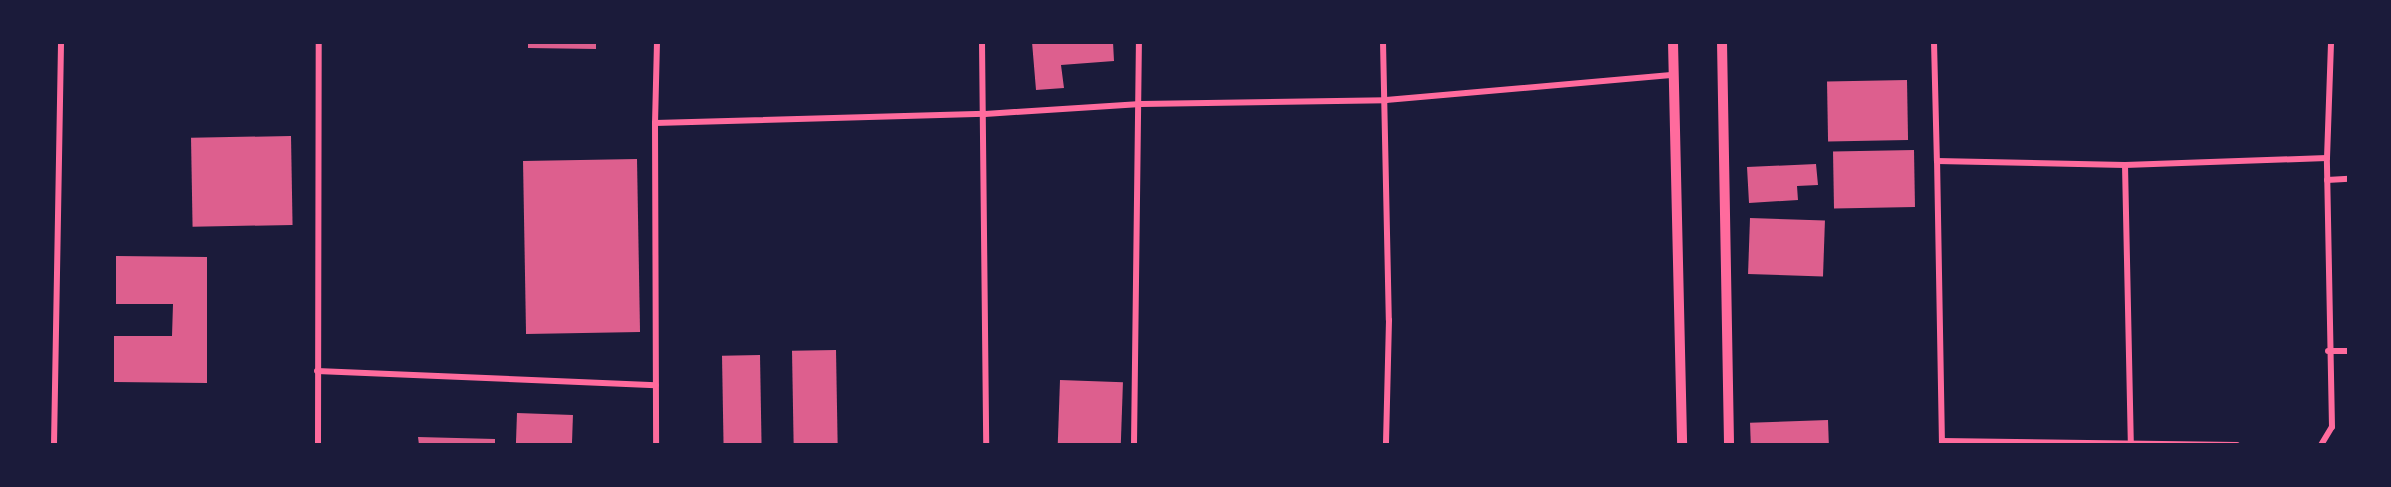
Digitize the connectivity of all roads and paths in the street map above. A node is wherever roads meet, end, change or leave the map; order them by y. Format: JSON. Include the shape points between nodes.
{"nodes":[{"id":1,"x":61,"y":42,"type":"edge"},
{"id":2,"x":319,"y":42,"type":"edge"},
{"id":3,"x":657,"y":42,"type":"edge"},
{"id":4,"x":982,"y":42,"type":"edge"},
{"id":5,"x":1139,"y":42,"type":"edge"},
{"id":6,"x":1383,"y":42,"type":"edge"},
{"id":7,"x":1673,"y":42,"type":"edge"},
{"id":8,"x":1722,"y":42,"type":"edge"},
{"id":9,"x":1934,"y":42,"type":"edge"},
{"id":10,"x":2331,"y":42,"type":"edge"},
{"id":11,"x":1674,"y":75,"type":"junction"},
{"id":12,"x":1386,"y":99,"type":"junction"},
{"id":13,"x":1141,"y":104,"type":"junction"},
{"id":14,"x":985,"y":114,"type":"junction"},
{"id":15,"x":655,"y":123,"type":"junction"},
{"id":16,"x":2327,"y":158,"type":"junction"},
{"id":17,"x":1937,"y":161,"type":"junction"},
{"id":18,"x":2125,"y":165,"type":"junction"},
{"id":19,"x":2349,"y":179,"type":"edge"},
{"id":20,"x":2327,"y":180,"type":"junction"},
{"id":21,"x":2328,"y":351,"type":"junction"},
{"id":22,"x":2349,"y":351,"type":"edge"},
{"id":23,"x":316,"y":371,"type":"junction"},
{"id":24,"x":656,"y":385,"type":"junction"},
{"id":25,"x":1942,"y":443,"type":"edge"},
{"id":26,"x":2131,"y":443,"type":"junction"},
{"id":27,"x":54,"y":445,"type":"edge"},
{"id":28,"x":318,"y":445,"type":"edge"},
{"id":29,"x":656,"y":445,"type":"edge"},
{"id":30,"x":986,"y":445,"type":"edge"},
{"id":31,"x":1134,"y":445,"type":"edge"},
{"id":32,"x":1386,"y":445,"type":"edge"},
{"id":33,"x":1682,"y":445,"type":"edge"},
{"id":34,"x":1729,"y":445,"type":"edge"},
{"id":35,"x":2237,"y":445,"type":"edge"},
{"id":36,"x":2321,"y":445,"type":"edge"}],
"edges":[{"from":1,"to":27,"type":"street"},
{"from":2,"to":23,"type":"street"},
{"from":3,"to":15,"type":"street"},
{"from":4,"to":14,"type":"street"},
{"from":5,"to":13,"type":"street"},
{"from":6,"to":12,"type":"street"},
{"from":7,"to":11,"type":"street"},
{"from":8,"to":34,"type":"street"},
{"from":9,"to":17,"type":"street"},
{"from":10,"to":16,"type":"street"},
{"from":11,"to":12,"type":"street"},
{"from":11,"to":33,"type":"street"},
{"from":12,"to":13,"type":"street"},
{"from":12,"to":32,"type":"street"},
{"from":13,"to":14,"type":"street"},
{"from":13,"to":31,"type":"street"},
{"from":14,"to":15,"type":"street"},
{"from":14,"to":30,"type":"street"},
{"from":15,"to":24,"type":"street"},
{"from":16,"to":18,"type":"street"},
{"from":16,"to":20,"type":"street"},
{"from":17,"to":18,"type":"street"},
{"from":17,"to":25,"type":"street"},
{"from":18,"to":26,"type":"street"},
{"from":19,"to":20,"type":"street"},
{"from":20,"to":21,"type":"street"},
{"from":21,"to":22,"type":"street"},
{"from":21,"to":36,"type":"street","via":[[2332,427]]},
{"from":23,"to":24,"type":"street"},
{"from":23,"to":28,"type":"street"},
{"from":24,"to":29,"type":"street"},
{"from":25,"to":26,"type":"street"},
{"from":26,"to":35,"type":"street"}]}
